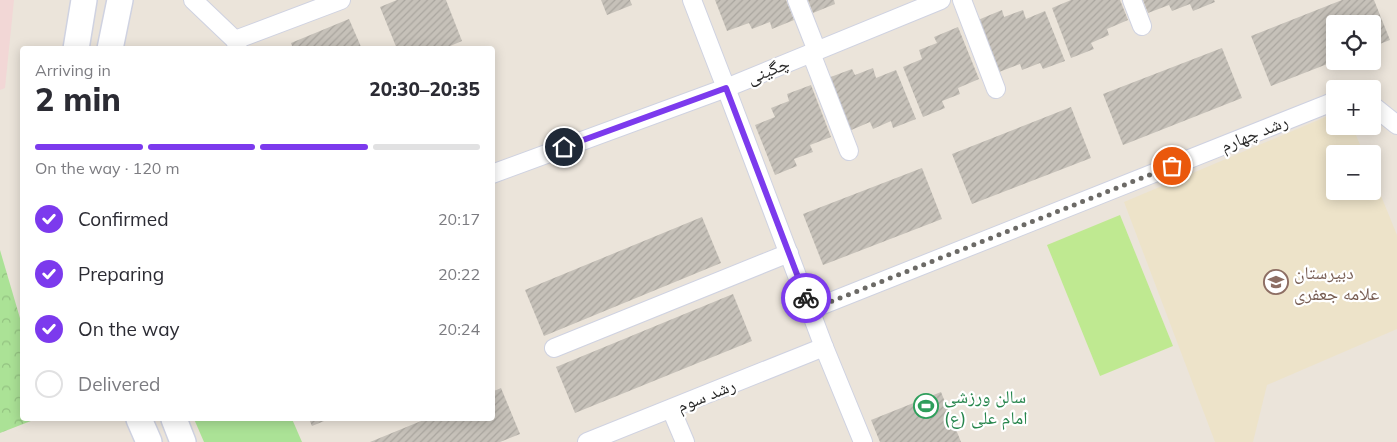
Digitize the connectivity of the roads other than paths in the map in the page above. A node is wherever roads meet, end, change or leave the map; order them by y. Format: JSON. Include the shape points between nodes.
{"nodes":[{"id":1,"x":84,"y":0,"type":"edge"},
{"id":2,"x":120,"y":0,"type":"edge"},
{"id":3,"x":194,"y":0,"type":"edge"},
{"id":4,"x":341,"y":0,"type":"edge"},
{"id":5,"x":692,"y":0,"type":"edge"},
{"id":6,"x":797,"y":0,"type":"edge"},
{"id":7,"x":941,"y":0,"type":"edge"},
{"id":8,"x":962,"y":0,"type":"edge"},
{"id":9,"x":1132,"y":0,"type":"edge"},
{"id":10,"x":1142,"y":26,"type":"dead end"},
{"id":11,"x":237,"y":44,"type":"edge"},
{"id":12,"x":76,"y":46,"type":"edge"},
{"id":13,"x":111,"y":46,"type":"edge"},
{"id":14,"x":814,"y":52,"type":"junction"},
{"id":15,"x":726,"y":88,"type":"junction"},
{"id":16,"x":996,"y":89,"type":"dead end"},
{"id":17,"x":1326,"y":105,"type":"edge"},
{"id":18,"x":1381,"y":112,"type":"edge"},
{"id":19,"x":1397,"y":125,"type":"edge"},
{"id":20,"x":849,"y":151,"type":"dead end"},
{"id":21,"x":495,"y":173,"type":"edge"},
{"id":22,"x":789,"y":253,"type":"junction"},
{"id":23,"x":810,"y":310,"type":"junction"},
{"id":24,"x":824,"y":347,"type":"junction"},
{"id":25,"x":554,"y":348,"type":"dead end"},
{"id":26,"x":671,"y":408,"type":"junction"},
{"id":27,"x":140,"y":421,"type":"edge"},
{"id":28,"x":175,"y":421,"type":"edge"},
{"id":29,"x":149,"y":442,"type":"edge"},
{"id":30,"x":183,"y":442,"type":"edge"},
{"id":31,"x":588,"y":442,"type":"edge"},
{"id":32,"x":685,"y":442,"type":"edge"},
{"id":33,"x":863,"y":442,"type":"edge"}],
"edges":[{"from":1,"to":12,"type":"main road"},
{"from":2,"to":13,"type":"main road"},
{"from":3,"to":11,"type":"street"},
{"from":4,"to":11,"type":"street"},
{"from":5,"to":15,"type":"street"},
{"from":6,"to":14,"type":"street"},
{"from":7,"to":14,"type":"street","name":"چگینی"},
{"from":8,"to":16,"type":"street"},
{"from":9,"to":10,"type":"street"},
{"from":14,"to":15,"type":"street","name":"چگینی"},
{"from":14,"to":20,"type":"street"},
{"from":15,"to":21,"type":"street"},
{"from":15,"to":22,"type":"street","name":"چگینی"},
{"from":17,"to":23,"type":"street","name":"رشد چهارم"},
{"from":18,"to":19,"type":"street"},
{"from":22,"to":23,"type":"street","name":"چگینی"},
{"from":22,"to":25,"type":"street"},
{"from":23,"to":24,"type":"street","name":"چگینی"},
{"from":24,"to":26,"type":"street","name":"رشد سوم"},
{"from":24,"to":33,"type":"street","name":"چگینی"},
{"from":26,"to":31,"type":"street","name":"رشد سوم"},
{"from":26,"to":32,"type":"street"},
{"from":27,"to":29,"type":"main road"},
{"from":28,"to":30,"type":"main road"}]}
